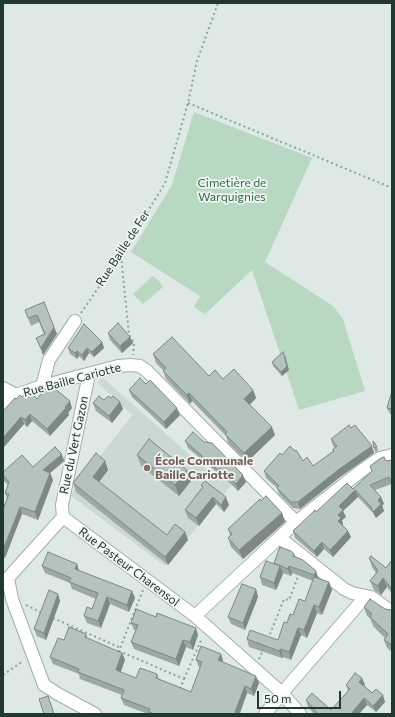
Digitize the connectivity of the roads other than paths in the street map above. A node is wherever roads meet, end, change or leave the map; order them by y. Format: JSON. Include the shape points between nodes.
{"nodes":[{"id":1,"x":75,"y":321,"type":"road end"},
{"id":2,"x":89,"y":374,"type":"junction"},
{"id":3,"x":42,"y":386,"type":"junction"},
{"id":4,"x":3,"y":388,"type":"edge"},
{"id":5,"x":16,"y":395,"type":"junction"},
{"id":6,"x":3,"y":404,"type":"edge"},
{"id":7,"x":392,"y":455,"type":"edge"},
{"id":8,"x":63,"y":517,"type":"junction"},
{"id":9,"x":296,"y":522,"type":"junction"},
{"id":10,"x":280,"y":538,"type":"junction"},
{"id":11,"x":6,"y":579,"type":"edge"},
{"id":12,"x":365,"y":597,"type":"junction"},
{"id":13,"x":392,"y":612,"type":"edge"},
{"id":14,"x":195,"y":616,"type":"junction"},
{"id":15,"x":282,"y":693,"type":"junction"},
{"id":16,"x":95,"y":714,"type":"edge"},
{"id":17,"x":265,"y":714,"type":"edge"},
{"id":18,"x":300,"y":714,"type":"edge"}],
"edges":[{"from":1,"to":3,"type":"street","via":[[49,360]]},
{"from":2,"to":3,"type":"street","name":"Rue Baille Cariotte"},
{"from":2,"to":8,"type":"street","name":"Rue du Vert Gazon","via":[[62,505]]},
{"from":2,"to":9,"type":"street","name":"Rue Baille Cariotte","via":[[131,365],[140,366],[147,371]]},
{"from":3,"to":5,"type":"street","name":"Rue Baille Cariotte"},
{"from":4,"to":5,"type":"street"},
{"from":5,"to":6,"type":"street","name":"Rue Baille Cariotte"},
{"from":7,"to":9,"type":"street","via":[[380,458],[360,471]]},
{"from":8,"to":11,"type":"street"},
{"from":8,"to":14,"type":"street","name":"Rue Pasteur Charensol"},
{"from":9,"to":10,"type":"street"},
{"from":10,"to":12,"type":"street","via":[[344,589]]},
{"from":10,"to":14,"type":"street"},
{"from":11,"to":16,"type":"street","via":[[44,684]]},
{"from":12,"to":13,"type":"street","via":[[371,597]]},
{"from":12,"to":15,"type":"street"},
{"from":14,"to":15,"type":"street","name":"Rue Pasteur Charensol"},
{"from":15,"to":17,"type":"street"},
{"from":15,"to":18,"type":"street","name":"Rue Pasteur Charensol"}]}
